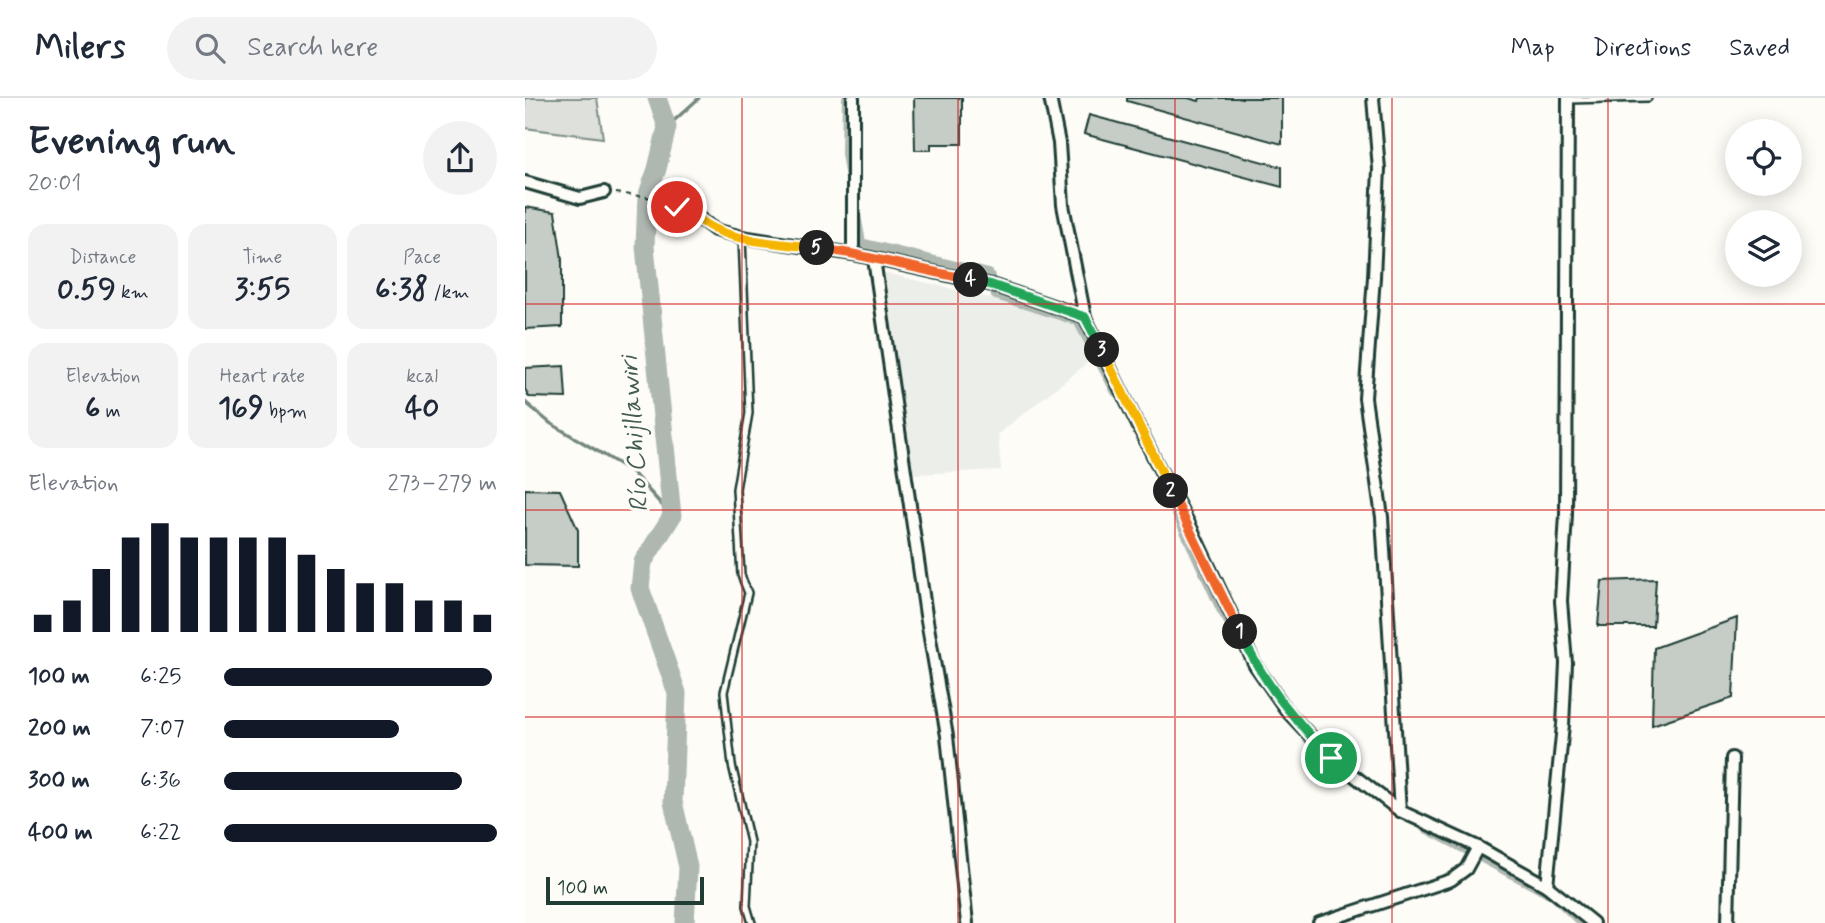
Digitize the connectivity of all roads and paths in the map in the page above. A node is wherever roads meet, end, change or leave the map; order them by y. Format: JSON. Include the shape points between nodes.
{"nodes":[{"id":1,"x":853,"y":98,"type":"edge"},
{"id":2,"x":1050,"y":98,"type":"edge"},
{"id":3,"x":1374,"y":98,"type":"edge"},
{"id":4,"x":1648,"y":98,"type":"edge"},
{"id":5,"x":1568,"y":99,"type":"edge"},
{"id":6,"x":525,"y":183,"type":"edge"},
{"id":7,"x":604,"y":192,"type":"joint"},
{"id":8,"x":677,"y":207,"type":"joint"},
{"id":9,"x":742,"y":237,"type":"junction"},
{"id":10,"x":853,"y":254,"type":"junction"},
{"id":11,"x":874,"y":259,"type":"junction"},
{"id":12,"x":1085,"y":317,"type":"junction"},
{"id":13,"x":1732,"y":758,"type":"dead end"},
{"id":14,"x":1400,"y":811,"type":"junction"},
{"id":15,"x":1478,"y":847,"type":"junction"},
{"id":16,"x":1547,"y":886,"type":"junction"},
{"id":17,"x":752,"y":923,"type":"edge"},
{"id":18,"x":967,"y":923,"type":"edge"},
{"id":19,"x":1319,"y":923,"type":"edge"},
{"id":20,"x":1593,"y":923,"type":"edge"},
{"id":21,"x":1728,"y":923,"type":"edge"}],
"edges":[{"from":1,"to":10,"type":"street"},
{"from":2,"to":12,"type":"street","via":[[1059,143],[1063,205]]},
{"from":3,"to":14,"type":"street","via":[[1379,169],[1365,398],[1382,517]]},
{"from":4,"to":5,"type":"lane"},
{"from":5,"to":16,"type":"street","via":[[1566,514],[1561,601],[1566,663]]},
{"from":6,"to":7,"type":"street","via":[[580,198]]},
{"from":7,"to":8,"type":"path","via":[[647,197]]},
{"from":8,"to":9,"type":"street","via":[[715,230]]},
{"from":9,"to":10,"type":"street"},
{"from":9,"to":17,"type":"lane","via":[[749,413],[736,489],[741,575],[748,593],[724,692],[732,765],[750,842],[747,906]]},
{"from":10,"to":11,"type":"street"},
{"from":11,"to":12,"type":"street","via":[[992,285]]},
{"from":11,"to":18,"type":"street","via":[[947,736]]},
{"from":12,"to":14,"type":"street","via":[[1255,665],[1287,711],[1331,758]]},
{"from":13,"to":21,"type":"street"},
{"from":14,"to":15,"type":"street"},
{"from":15,"to":16,"type":"street"},
{"from":15,"to":19,"type":"street","via":[[1466,869],[1451,880]]},
{"from":16,"to":20,"type":"street"}]}
